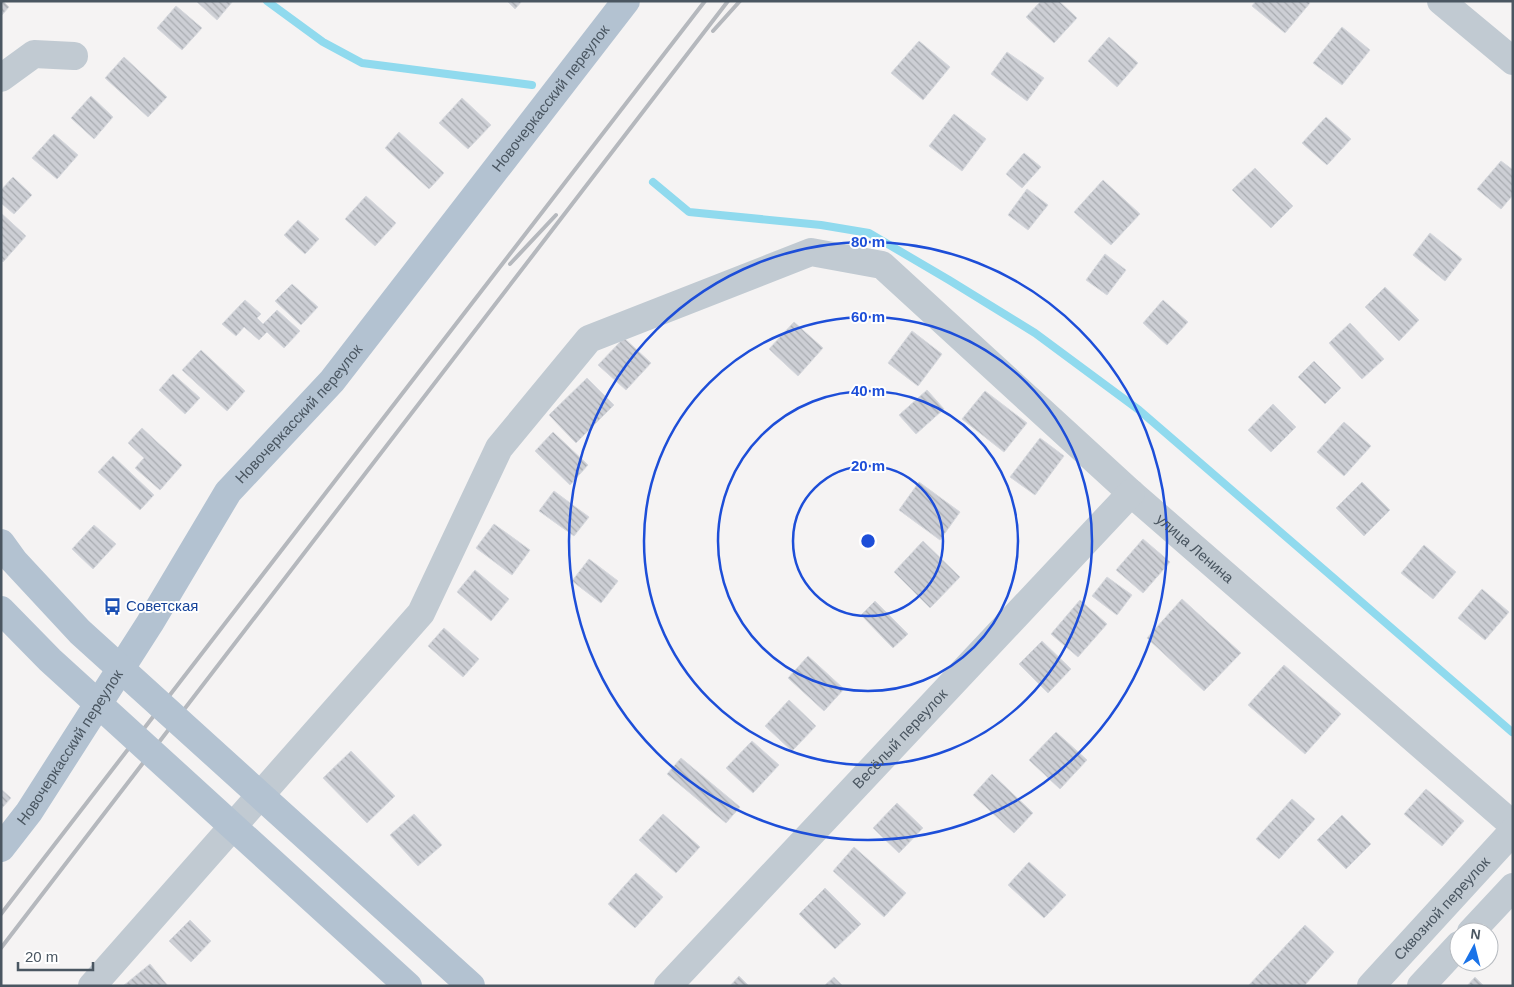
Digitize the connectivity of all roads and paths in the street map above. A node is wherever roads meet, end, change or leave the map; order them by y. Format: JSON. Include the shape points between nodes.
{"nodes":[{"id":1,"x":626,"y":1,"type":"edge"},
{"id":2,"x":1442,"y":1,"type":"edge"},
{"id":3,"x":74,"y":56,"type":"dead end"},
{"id":4,"x":1513,"y":60,"type":"edge"},
{"id":5,"x":1,"y":78,"type":"edge"},
{"id":6,"x":1131,"y":493,"type":"junction"},
{"id":7,"x":1,"y":544,"type":"edge"},
{"id":8,"x":1,"y":610,"type":"edge"},
{"id":9,"x":1513,"y":825,"type":"edge"},
{"id":10,"x":1513,"y":832,"type":"edge"},
{"id":11,"x":1,"y":848,"type":"edge"},
{"id":12,"x":1513,"y":887,"type":"edge"},
{"id":13,"x":1480,"y":922,"type":"edge"},
{"id":14,"x":1449,"y":956,"type":"edge"},
{"id":15,"x":92,"y":986,"type":"edge"},
{"id":16,"x":408,"y":986,"type":"edge"},
{"id":17,"x":471,"y":986,"type":"edge"},
{"id":18,"x":668,"y":986,"type":"edge"},
{"id":19,"x":1372,"y":986,"type":"edge"},
{"id":20,"x":1421,"y":986,"type":"edge"}],
"edges":[{"from":1,"to":11,"type":"main road","name":"Новочеркасский переулок","via":[[332,381],[228,492],[150,623],[29,812]]},
{"from":2,"to":4,"type":"street"},
{"from":3,"to":5,"type":"street","via":[[34,54]]},
{"from":6,"to":9,"type":"street","name":"улица Ленина"},
{"from":6,"to":15,"type":"street","name":"улица Ленина","via":[[882,265],[811,252],[589,339],[500,448],[421,613]]},
{"from":6,"to":18,"type":"street","name":"Весёлый переулок"},
{"from":7,"to":17,"type":"main road","bridge":true,"via":[[80,632]]},
{"from":8,"to":16,"type":"main road","bridge":true,"via":[[50,660]]},
{"from":10,"to":19,"type":"street","name":"Сквозной переулок"},
{"from":12,"to":13,"type":"street"},
{"from":14,"to":20,"type":"street"}]}
